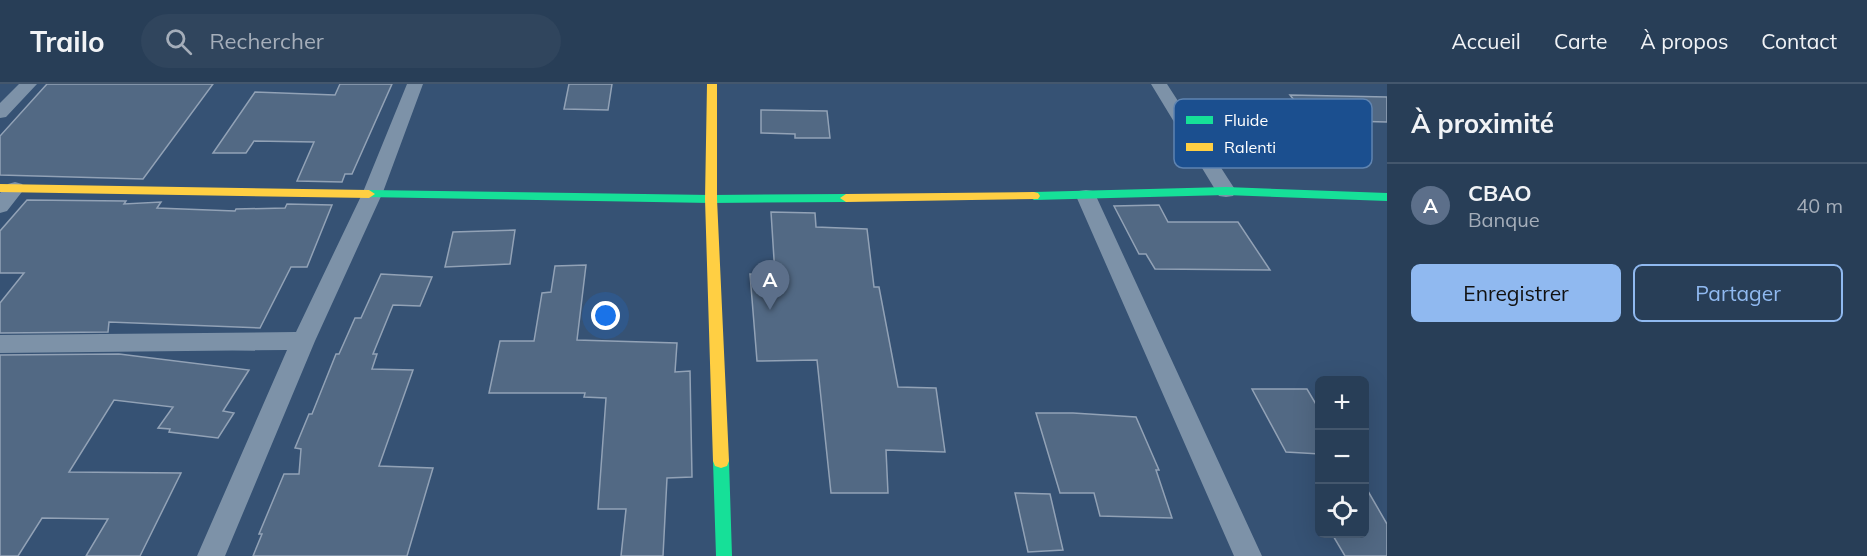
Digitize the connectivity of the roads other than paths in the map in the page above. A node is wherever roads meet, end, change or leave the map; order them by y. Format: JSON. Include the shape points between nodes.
{"nodes":[{"id":1,"x":29,"y":84,"type":"edge"},
{"id":2,"x":415,"y":84,"type":"edge"},
{"id":3,"x":712,"y":84,"type":"edge"},
{"id":4,"x":1159,"y":84,"type":"edge"},
{"id":5,"x":1174,"y":108,"type":"edge"},
{"id":6,"x":0,"y":113,"type":"edge"},
{"id":7,"x":1212,"y":168,"type":"edge"},
{"id":8,"x":8,"y":188,"type":"edge"},
{"id":9,"x":1226,"y":190,"type":"junction"},
{"id":10,"x":373,"y":192,"type":"junction"},
{"id":11,"x":1086,"y":196,"type":"junction"},
{"id":12,"x":1387,"y":197,"type":"edge"},
{"id":13,"x":711,"y":199,"type":"junction"},
{"id":14,"x":0,"y":206,"type":"edge"},
{"id":15,"x":303,"y":341,"type":"junction"},
{"id":16,"x":0,"y":344,"type":"edge"},
{"id":17,"x":211,"y":556,"type":"edge"},
{"id":18,"x":724,"y":556,"type":"edge"},
{"id":19,"x":1248,"y":556,"type":"edge"}],
"edges":[{"from":1,"to":6,"type":"street"},
{"from":2,"to":10,"type":"street"},
{"from":3,"to":13,"type":"street"},
{"from":4,"to":5,"type":"street"},
{"from":7,"to":9,"type":"street"},
{"from":8,"to":10,"type":"street"},
{"from":8,"to":14,"type":"street"},
{"from":9,"to":11,"type":"street"},
{"from":9,"to":12,"type":"street"},
{"from":10,"to":13,"type":"street"},
{"from":10,"to":15,"type":"street"},
{"from":11,"to":13,"type":"street"},
{"from":11,"to":19,"type":"street"},
{"from":13,"to":18,"type":"street"},
{"from":15,"to":16,"type":"street"},
{"from":15,"to":17,"type":"street"}]}
